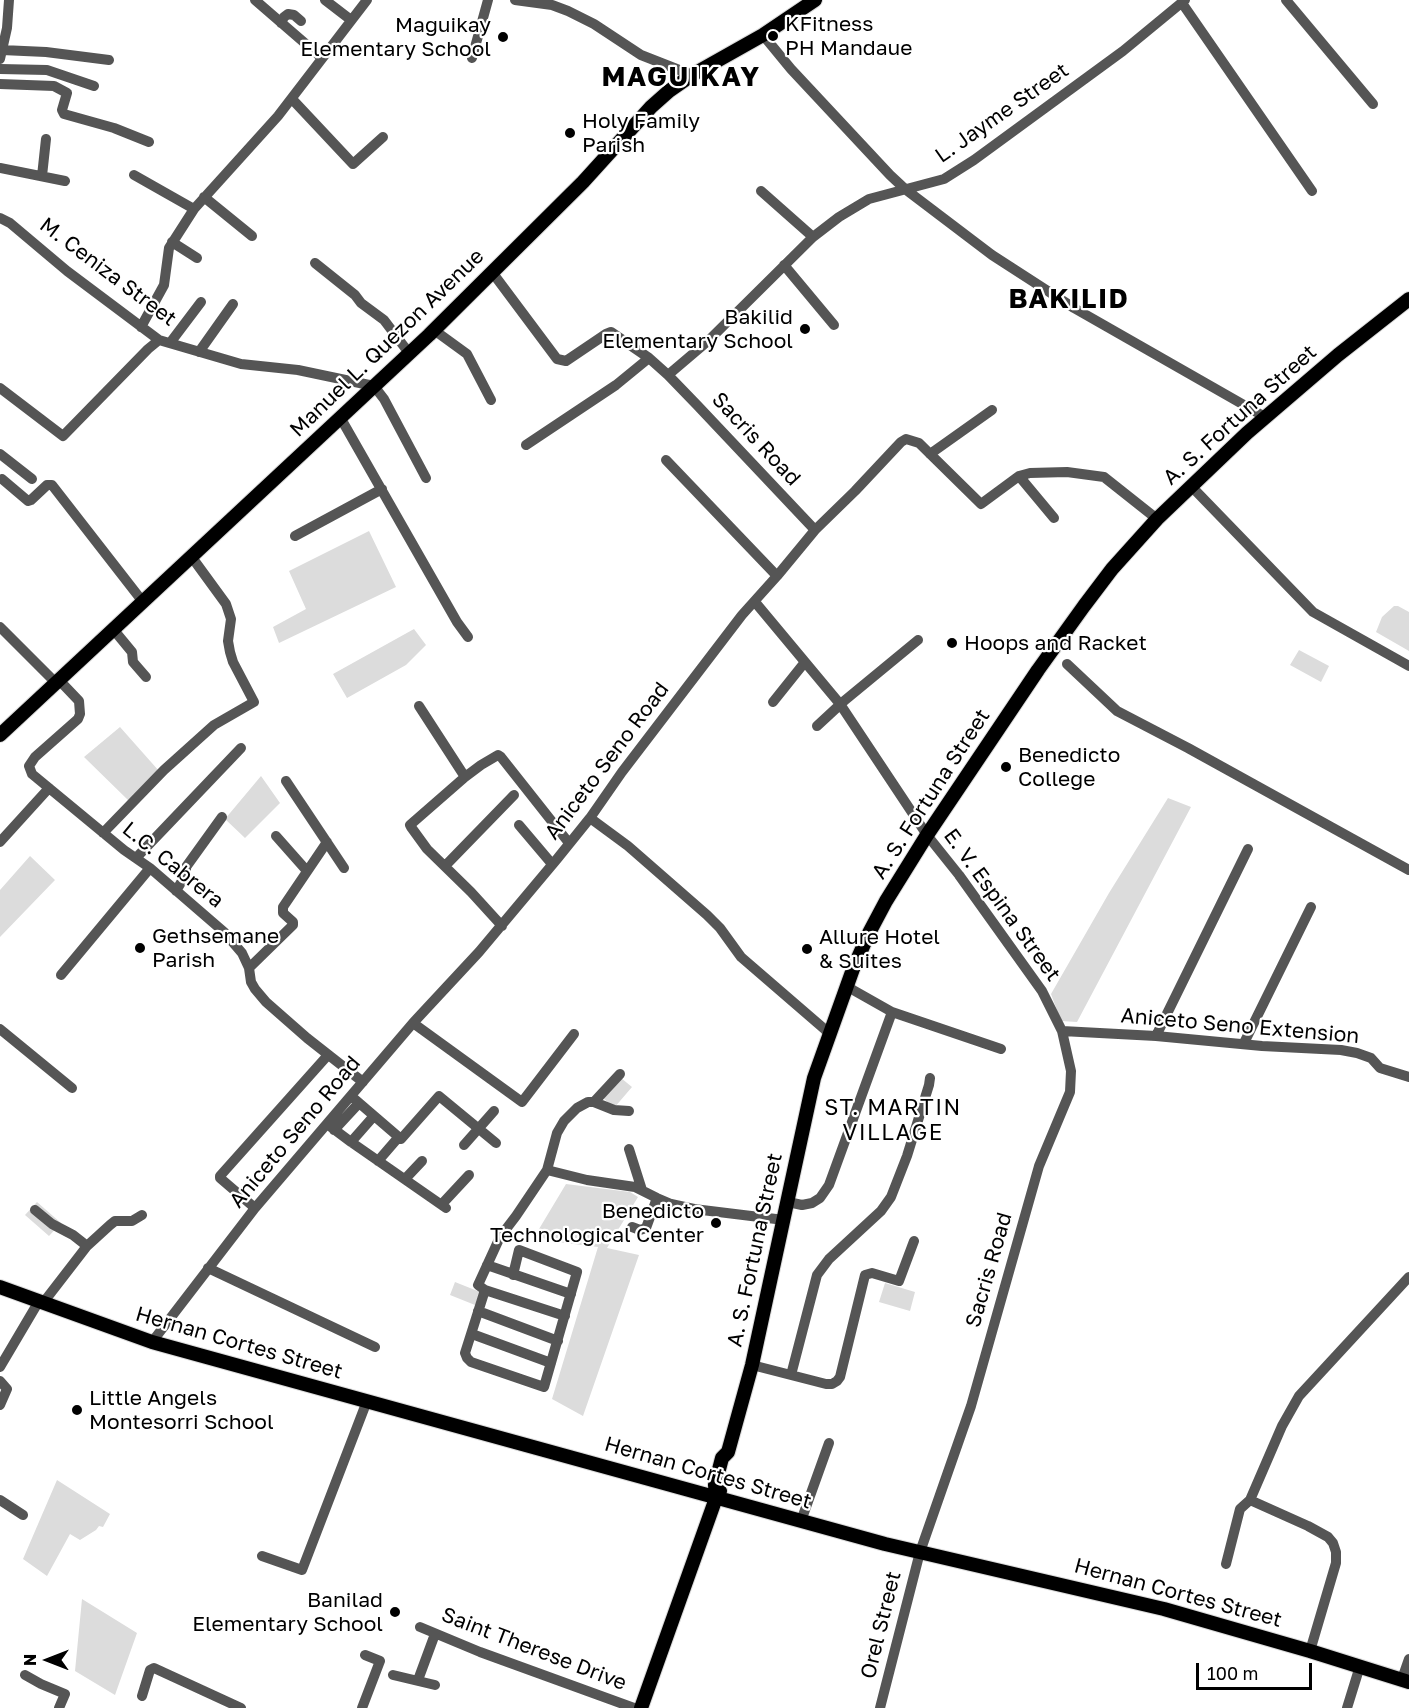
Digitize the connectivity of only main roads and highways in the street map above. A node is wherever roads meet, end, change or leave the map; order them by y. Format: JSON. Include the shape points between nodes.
{"nodes":[{"id":1,"x":815,"y":0,"type":"edge"},
{"id":2,"x":1409,"y":299,"type":"edge"},
{"id":3,"x":0,"y":735,"type":"edge"},
{"id":4,"x":0,"y":1287,"type":"edge"},
{"id":5,"x":716,"y":1498,"type":"junction"},
{"id":6,"x":1405,"y":1681,"type":"edge"},
{"id":7,"x":641,"y":1708,"type":"edge"}],
"edges":[{"from":1,"to":3,"type":"main road","name":"Manuel L. Quezon Avenue","via":[[692,75],[651,107],[592,173],[434,330]]},
{"from":2,"to":5,"type":"main road","name":"A. S. Fortuna Street","via":[[1265,417],[1157,519],[1112,569],[927,835],[874,923],[846,986],[814,1078],[752,1365],[728,1453],[731,1459]]},
{"from":4,"to":5,"type":"main road","name":"Hernan Cortes Street","via":[[152,1342]]},
{"from":5,"to":6,"type":"main road","name":"Hernan Cortes Street","via":[[920,1552],[1127,1599]]},
{"from":5,"to":7,"type":"main road","name":"A. S. Fortuna Street"}]}
